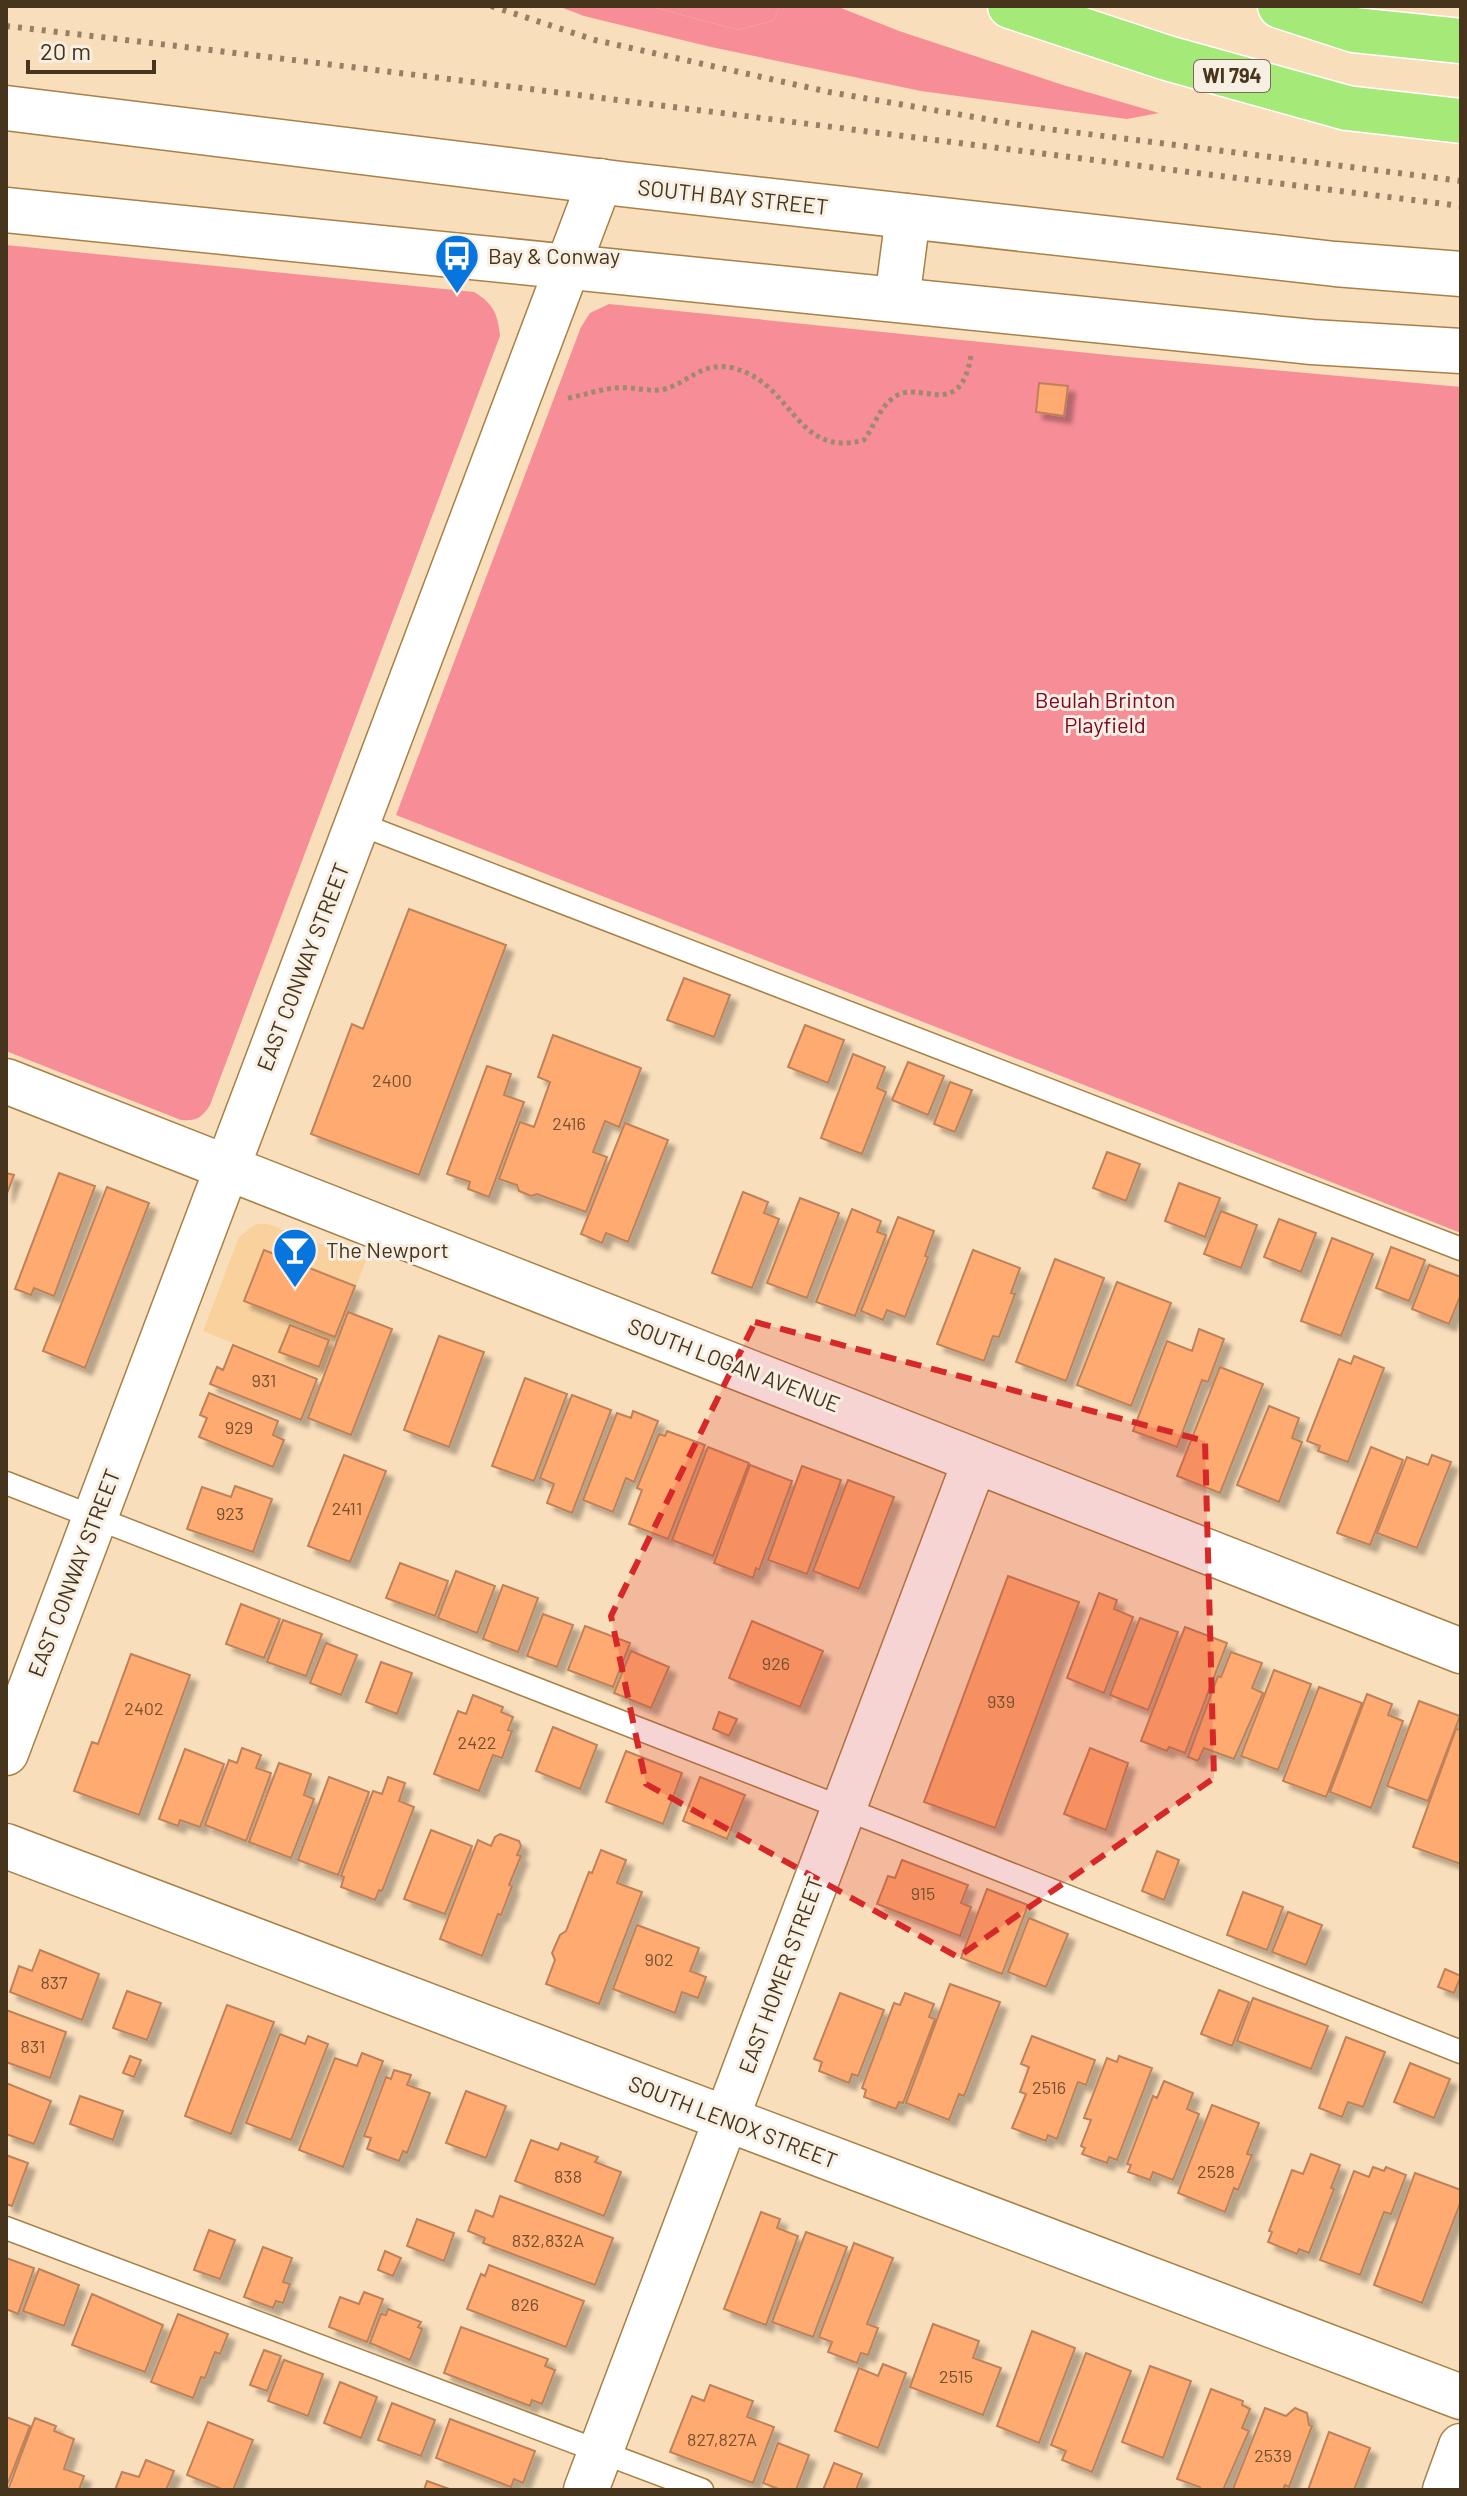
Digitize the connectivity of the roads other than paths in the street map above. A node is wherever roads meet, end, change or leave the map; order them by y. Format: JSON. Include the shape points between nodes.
{"nodes":[{"id":1,"x":1010,"y":6,"type":"edge"},
{"id":2,"x":1280,"y":6,"type":"edge"},
{"id":3,"x":1461,"y":41,"type":"edge"},
{"id":4,"x":6,"y":108,"type":"edge"},
{"id":5,"x":1461,"y":121,"type":"edge"},
{"id":6,"x":600,"y":181,"type":"junction"},
{"id":7,"x":6,"y":210,"type":"edge"},
{"id":8,"x":908,"y":216,"type":"junction"},
{"id":9,"x":568,"y":266,"type":"junction"},
{"id":10,"x":1461,"y":274,"type":"edge"},
{"id":11,"x":897,"y":300,"type":"junction"},
{"id":12,"x":1461,"y":351,"type":"edge"},
{"id":13,"x":357,"y":823,"type":"junction"},
{"id":14,"x":6,"y":1081,"type":"edge"},
{"id":15,"x":227,"y":1167,"type":"junction"},
{"id":16,"x":1461,"y":1249,"type":"edge"},
{"id":17,"x":975,"y":1461,"type":"junction"},
{"id":18,"x":6,"y":1483,"type":"edge"},
{"id":19,"x":95,"y":1518,"type":"junction"},
{"id":20,"x":1461,"y":1651,"type":"edge"},
{"id":21,"x":6,"y":1753,"type":"edge"},
{"id":22,"x":843,"y":1808,"type":"junction"},
{"id":23,"x":6,"y":1846,"type":"edge"},
{"id":24,"x":1461,"y":2052,"type":"edge"},
{"id":25,"x":726,"y":2119,"type":"junction"},
{"id":26,"x":6,"y":2228,"type":"edge"},
{"id":27,"x":1461,"y":2397,"type":"edge"},
{"id":28,"x":1461,"y":2446,"type":"edge"},
{"id":29,"x":593,"y":2471,"type":"edge"},
{"id":30,"x":702,"y":2490,"type":"edge"},
{"id":31,"x":1445,"y":2490,"type":"edge"}],
"edges":[{"from":1,"to":5,"type":"highway","number":"WI 794","via":[[1167,58],[1347,108]]},
{"from":2,"to":3,"type":"highway","via":[[1354,30]]},
{"from":4,"to":6,"type":"street","name":"SOUTH BAY STREET"},
{"from":6,"to":8,"type":"street","name":"SOUTH BAY STREET"},
{"from":6,"to":9,"type":"street","name":"EAST CONWAY STREET"},
{"from":7,"to":9,"type":"street"},
{"from":8,"to":10,"type":"street","name":"SOUTH BAY STREET"},
{"from":8,"to":11,"type":"street"},
{"from":9,"to":11,"type":"street"},
{"from":9,"to":13,"type":"street","name":"EAST CONWAY STREET"},
{"from":11,"to":12,"type":"street","via":[[1312,342]]},
{"from":13,"to":15,"type":"street","name":"EAST CONWAY STREET"},
{"from":13,"to":16,"type":"lane"},
{"from":14,"to":15,"type":"street","name":"SOUTH LOGAN AVENUE"},
{"from":15,"to":17,"type":"street","name":"SOUTH LOGAN AVENUE"},
{"from":15,"to":19,"type":"street","name":"EAST CONWAY STREET"},
{"from":17,"to":20,"type":"street","name":"SOUTH LOGAN AVENUE"},
{"from":17,"to":22,"type":"street","name":"EAST HOMER STREET"},
{"from":18,"to":19,"type":"lane"},
{"from":19,"to":21,"type":"street","name":"EAST CONWAY STREET"},
{"from":19,"to":22,"type":"lane"},
{"from":22,"to":24,"type":"lane"},
{"from":22,"to":25,"type":"street","name":"EAST HOMER STREET"},
{"from":23,"to":25,"type":"street","name":"SOUTH LENOX STREET"},
{"from":25,"to":27,"type":"street","name":"SOUTH LENOX STREET"},
{"from":25,"to":29,"type":"street","name":"EAST HOMER STREET"},
{"from":26,"to":29,"type":"lane"},
{"from":28,"to":31,"type":"street"},
{"from":29,"to":30,"type":"lane"}]}
